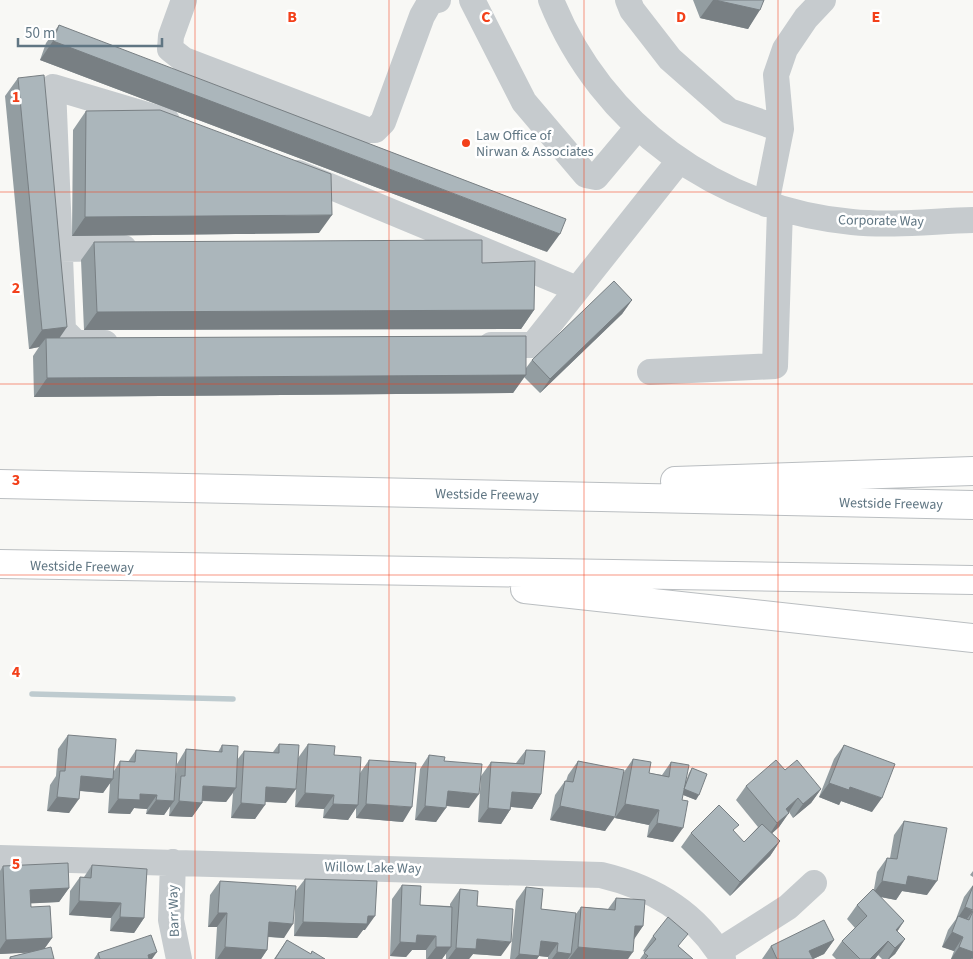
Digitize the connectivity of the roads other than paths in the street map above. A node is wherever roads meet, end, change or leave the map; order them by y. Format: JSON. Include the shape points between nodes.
{"nodes":[{"id":1,"x":184,"y":0,"type":"edge"},
{"id":2,"x":438,"y":0,"type":"edge"},
{"id":3,"x":472,"y":0,"type":"edge"},
{"id":4,"x":551,"y":0,"type":"edge"},
{"id":5,"x":628,"y":0,"type":"edge"},
{"id":6,"x":823,"y":0,"type":"edge"},
{"id":7,"x":638,"y":127,"type":"junction"},
{"id":8,"x":190,"y":129,"type":"edge"},
{"id":9,"x":781,"y":130,"type":"junction"},
{"id":10,"x":679,"y":160,"type":"junction"},
{"id":11,"x":272,"y":162,"type":"edge"},
{"id":12,"x":773,"y":206,"type":"junction"},
{"id":13,"x":973,"y":220,"type":"edge"},
{"id":14,"x":409,"y":245,"type":"edge"},
{"id":15,"x":469,"y":245,"type":"junction"},
{"id":16,"x":150,"y":248,"type":"edge"},
{"id":17,"x":60,"y":249,"type":"junction"},
{"id":18,"x":577,"y":289,"type":"junction"},
{"id":19,"x":125,"y":343,"type":"edge"},
{"id":20,"x":463,"y":345,"type":"edge"},
{"id":21,"x":650,"y":372,"type":"dead end"},
{"id":22,"x":973,"y":471,"type":"edge"},
{"id":23,"x":0,"y":484,"type":"edge"},
{"id":24,"x":357,"y":491,"type":"junction"},
{"id":25,"x":973,"y":505,"type":"edge"},
{"id":26,"x":0,"y":564,"type":"edge"},
{"id":27,"x":360,"y":571,"type":"junction"},
{"id":28,"x":973,"y":580,"type":"edge"},
{"id":29,"x":973,"y":638,"type":"edge"},
{"id":30,"x":0,"y":858,"type":"edge"},
{"id":31,"x":173,"y":862,"type":"junction"},
{"id":32,"x":814,"y":883,"type":"dead end"},
{"id":33,"x":721,"y":955,"type":"edge"},
{"id":34,"x":179,"y":959,"type":"edge"}],
"edges":[{"from":1,"to":2,"type":"street","via":[[170,49],[184,60],[367,130],[375,130],[383,122],[422,16],[430,2]]},
{"from":3,"to":7,"type":"street","via":[[524,102],[586,175],[596,176]]},
{"from":4,"to":7,"type":"street","name":"Corporate Way","via":[[577,52],[598,83]]},
{"from":5,"to":9,"type":"street","via":[[632,10],[670,59],[729,111]]},
{"from":6,"to":9,"type":"street","via":[[785,49],[776,75]]},
{"from":7,"to":10,"type":"street","name":"Corporate Way"},
{"from":8,"to":17,"type":"street","via":[[53,87]]},
{"from":9,"to":12,"type":"street"},
{"from":10,"to":12,"type":"street","name":"Corporate Way","via":[[711,180]]},
{"from":10,"to":18,"type":"street"},
{"from":11,"to":15,"type":"street"},
{"from":12,"to":13,"type":"street","name":"Corporate Way","via":[[853,222]]},
{"from":12,"to":21,"type":"street","via":[[775,366]]},
{"from":14,"to":15,"type":"street"},
{"from":15,"to":18,"type":"street"},
{"from":16,"to":17,"type":"street"},
{"from":17,"to":19,"type":"street","via":[[63,330],[76,343]]},
{"from":18,"to":20,"type":"street","via":[[533,345]]},
{"from":22,"to":24,"type":"highway"},
{"from":23,"to":24,"type":"highway","name":"Westside Freeway"},
{"from":24,"to":25,"type":"highway","name":"Westside Freeway"},
{"from":26,"to":27,"type":"highway","name":"Westside Freeway"},
{"from":27,"to":28,"type":"highway","name":"Westside Freeway"},
{"from":27,"to":29,"type":"highway"},
{"from":30,"to":31,"type":"street","name":"Willow Lake Way"},
{"from":31,"to":33,"type":"street","name":"Willow Lake Way","via":[[601,875],[640,886],[668,901],[700,928]]},
{"from":31,"to":34,"type":"street","name":"Barr Way","via":[[171,920]]},
{"from":32,"to":33,"type":"street","name":"Willow Lake Way","via":[[788,907]]}]}
